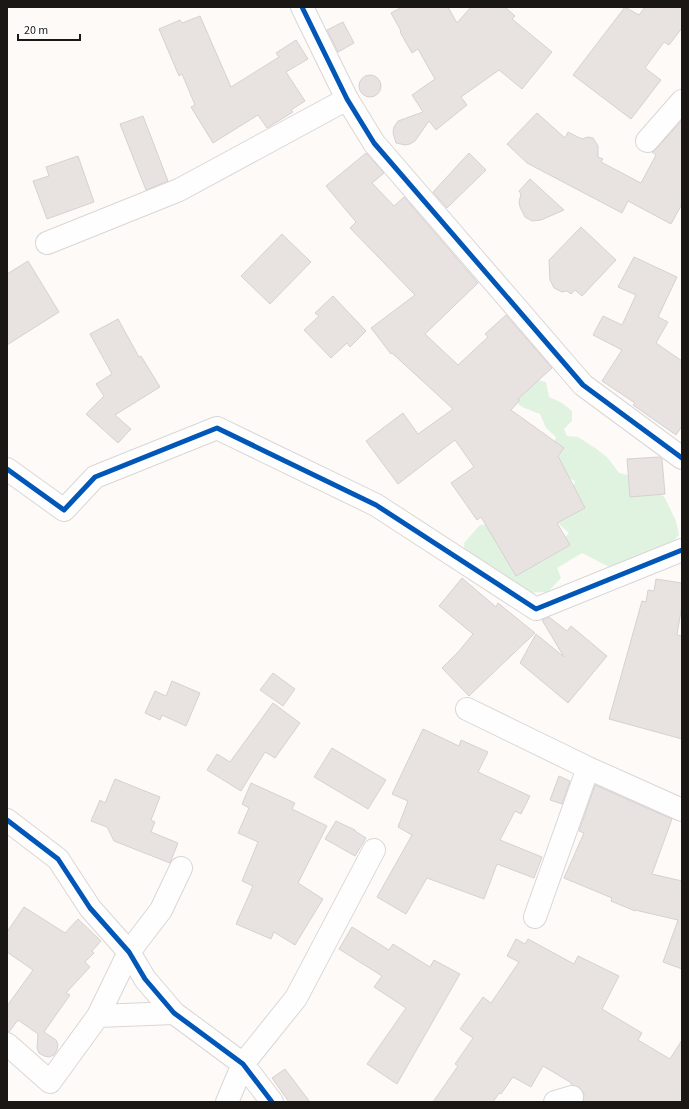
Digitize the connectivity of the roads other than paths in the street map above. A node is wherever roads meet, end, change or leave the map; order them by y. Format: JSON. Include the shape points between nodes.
{"nodes":[{"id":1,"x":302,"y":7,"type":"edge"},
{"id":2,"x":347,"y":99,"type":"junction"},
{"id":3,"x":682,"y":101,"type":"edge"},
{"id":4,"x":647,"y":141,"type":"dead end"},
{"id":5,"x":47,"y":243,"type":"dead end"},
{"id":6,"x":682,"y":458,"type":"edge"},
{"id":7,"x":7,"y":469,"type":"edge"},
{"id":8,"x":682,"y":550,"type":"edge"},
{"id":9,"x":467,"y":709,"type":"dead end"},
{"id":10,"x":588,"y":768,"type":"junction"},
{"id":11,"x":682,"y":810,"type":"edge"},
{"id":12,"x":7,"y":820,"type":"edge"},
{"id":13,"x":374,"y":850,"type":"dead end"},
{"id":14,"x":181,"y":868,"type":"dead end"},
{"id":15,"x":535,"y":917,"type":"dead end"},
{"id":16,"x":129,"y":952,"type":"junction"},
{"id":17,"x":174,"y":1013,"type":"junction"},
{"id":18,"x":98,"y":1016,"type":"junction"},
{"id":19,"x":7,"y":1044,"type":"edge"},
{"id":20,"x":242,"y":1064,"type":"junction"},
{"id":21,"x":227,"y":1102,"type":"edge"},
{"id":22,"x":272,"y":1102,"type":"edge"}],
"edges":[{"from":1,"to":2,"type":"street"},
{"from":2,"to":5,"type":"street","via":[[179,190]]},
{"from":2,"to":6,"type":"street","via":[[374,143],[583,385]]},
{"from":3,"to":4,"type":"street"},
{"from":7,"to":8,"type":"street","via":[[64,510],[95,477],[217,428],[376,505],[536,609]]},
{"from":9,"to":10,"type":"street"},
{"from":10,"to":11,"type":"street"},
{"from":10,"to":15,"type":"street"},
{"from":12,"to":16,"type":"street","via":[[58,859],[90,908]]},
{"from":13,"to":20,"type":"street","via":[[296,998]]},
{"from":14,"to":16,"type":"street","via":[[161,910]]},
{"from":16,"to":17,"type":"street","via":[[146,979]]},
{"from":16,"to":18,"type":"street"},
{"from":17,"to":18,"type":"street"},
{"from":17,"to":20,"type":"street"},
{"from":18,"to":19,"type":"street","via":[[50,1082]]},
{"from":20,"to":21,"type":"street"},
{"from":20,"to":22,"type":"street"}]}
